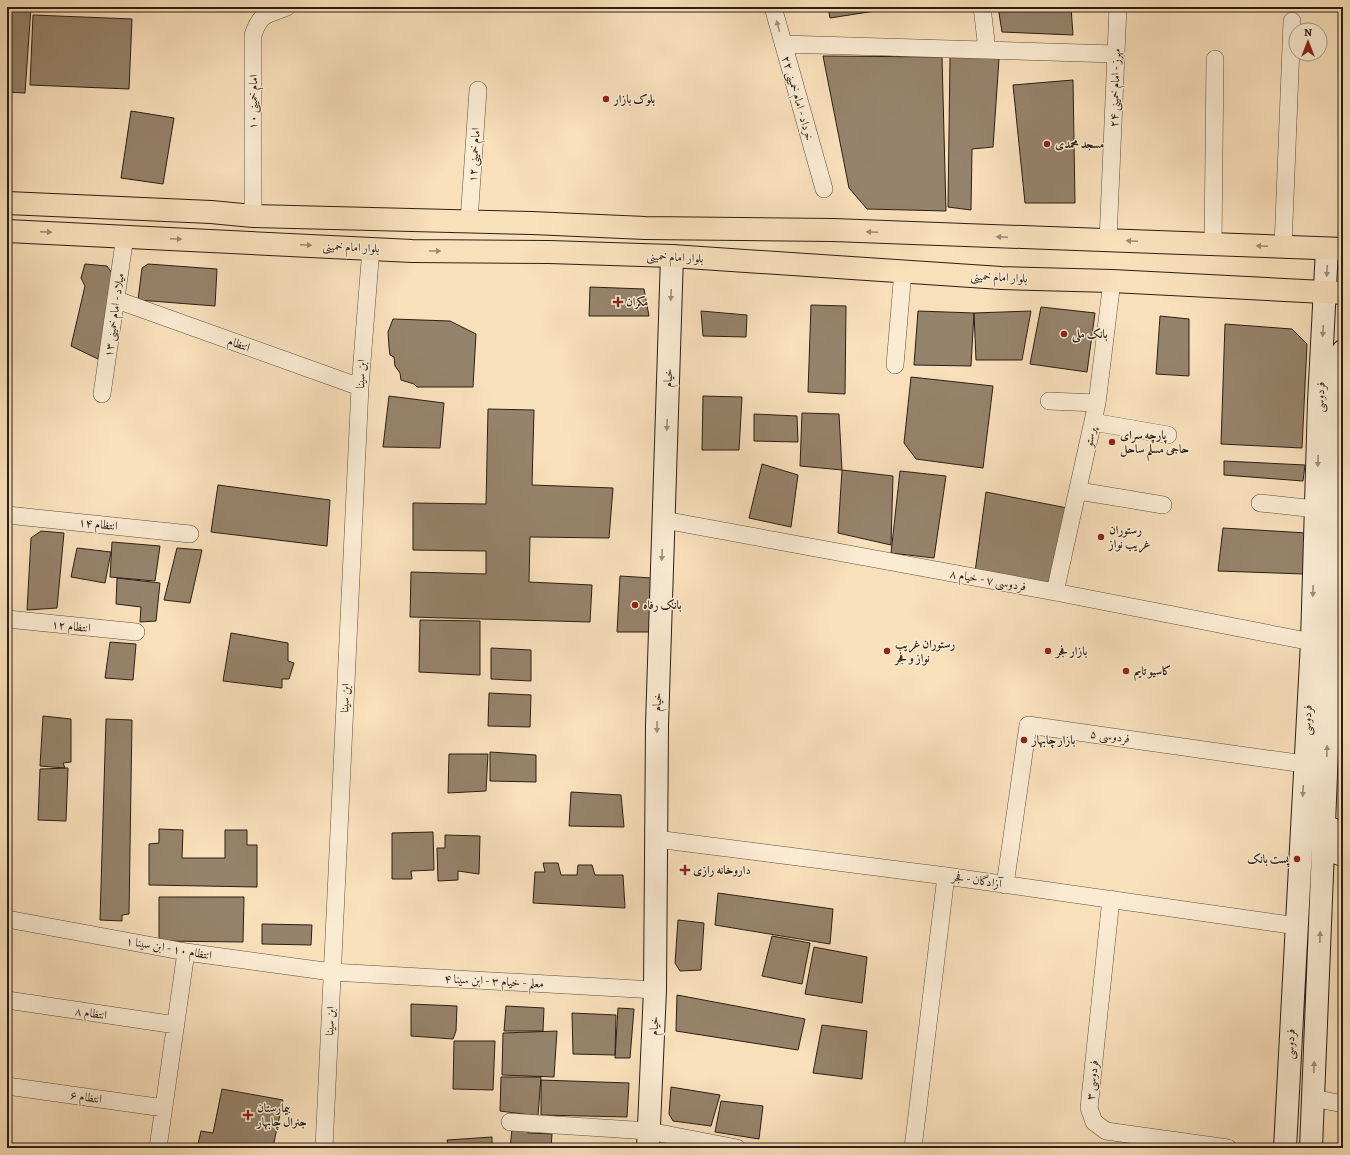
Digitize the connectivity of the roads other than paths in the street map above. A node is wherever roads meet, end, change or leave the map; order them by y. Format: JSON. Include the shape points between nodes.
{"nodes":[{"id":1,"x":287,"y":7,"type":"edge"},
{"id":2,"x":773,"y":7,"type":"edge"},
{"id":3,"x":982,"y":7,"type":"edge"},
{"id":4,"x":1118,"y":7,"type":"edge"},
{"id":5,"x":1292,"y":21,"type":"dead end"},
{"id":6,"x":783,"y":44,"type":"junction"},
{"id":7,"x":987,"y":50,"type":"junction"},
{"id":8,"x":1116,"y":54,"type":"junction"},
{"id":9,"x":1215,"y":59,"type":"dead end"},
{"id":10,"x":478,"y":90,"type":"dead end"},
{"id":11,"x":824,"y":189,"type":"dead end"},
{"id":12,"x":7,"y":203,"type":"edge"},
{"id":13,"x":155,"y":210,"type":"junction"},
{"id":14,"x":253,"y":216,"type":"junction"},
{"id":15,"x":469,"y":221,"type":"junction"},
{"id":16,"x":7,"y":231,"type":"edge"},
{"id":17,"x":125,"y":236,"type":"junction"},
{"id":18,"x":154,"y":238,"type":"junction"},
{"id":19,"x":1108,"y":240,"type":"junction"},
{"id":20,"x":1214,"y":244,"type":"junction"},
{"id":21,"x":1283,"y":247,"type":"junction"},
{"id":22,"x":371,"y":248,"type":"junction"},
{"id":23,"x":1335,"y":249,"type":"edge"},
{"id":24,"x":672,"y":256,"type":"junction"},
{"id":25,"x":903,"y":271,"type":"junction"},
{"id":26,"x":1112,"y":280,"type":"junction"},
{"id":27,"x":1334,"y":293,"type":"edge"},
{"id":28,"x":117,"y":300,"type":"junction"},
{"id":29,"x":1343,"y":351,"type":"edge"},
{"id":30,"x":895,"y":365,"type":"dead end"},
{"id":31,"x":360,"y":387,"type":"junction"},
{"id":32,"x":102,"y":394,"type":"dead end"},
{"id":33,"x":1049,"y":401,"type":"dead end"},
{"id":34,"x":1097,"y":403,"type":"junction"},
{"id":35,"x":1093,"y":422,"type":"junction"},
{"id":36,"x":1168,"y":435,"type":"dead end"},
{"id":37,"x":1079,"y":491,"type":"junction"},
{"id":38,"x":1260,"y":504,"type":"dead end"},
{"id":39,"x":1163,"y":505,"type":"dead end"},
{"id":40,"x":1316,"y":509,"type":"junction"},
{"id":41,"x":7,"y":515,"type":"edge"},
{"id":42,"x":664,"y":520,"type":"junction"},
{"id":43,"x":190,"y":534,"type":"dead end"},
{"id":44,"x":1055,"y":592,"type":"junction"},
{"id":45,"x":7,"y":619,"type":"edge"},
{"id":46,"x":136,"y":632,"type":"dead end"},
{"id":47,"x":1329,"y":645,"type":"edge"},
{"id":48,"x":1304,"y":764,"type":"junction"},
{"id":49,"x":1333,"y":829,"type":"edge"},
{"id":50,"x":656,"y":839,"type":"junction"},
{"id":51,"x":1333,"y":851,"type":"edge"},
{"id":52,"x":946,"y":876,"type":"junction"},
{"id":53,"x":1004,"y":885,"type":"junction"},
{"id":54,"x":1111,"y":899,"type":"junction"},
{"id":55,"x":7,"y":919,"type":"edge"},
{"id":56,"x":1297,"y":926,"type":"junction"},
{"id":57,"x":186,"y":952,"type":"junction"},
{"id":58,"x":332,"y":972,"type":"junction"},
{"id":59,"x":656,"y":990,"type":"junction"},
{"id":60,"x":7,"y":1000,"type":"edge"},
{"id":61,"x":176,"y":1025,"type":"junction"},
{"id":62,"x":7,"y":1086,"type":"edge"},
{"id":63,"x":1313,"y":1098,"type":"junction"},
{"id":64,"x":1343,"y":1104,"type":"edge"},
{"id":65,"x":164,"y":1108,"type":"junction"},
{"id":66,"x":510,"y":1122,"type":"dead end"},
{"id":67,"x":648,"y":1139,"type":"edge"},
{"id":68,"x":158,"y":1148,"type":"edge"},
{"id":69,"x":324,"y":1148,"type":"edge"},
{"id":70,"x":737,"y":1148,"type":"edge"},
{"id":71,"x":913,"y":1148,"type":"edge"},
{"id":72,"x":1228,"y":1148,"type":"edge"},
{"id":73,"x":1284,"y":1148,"type":"edge"},
{"id":74,"x":1311,"y":1148,"type":"edge"}],
"edges":[{"from":1,"to":14,"type":"street","name":"امام خمینی ۱۰","via":[[260,19],[253,35]]},
{"from":6,"to":2,"type":"street","name":"خرداد - امام خمینی ۲۲","one_way":true},
{"from":3,"to":7,"type":"street"},
{"from":4,"to":8,"type":"street","name":"مهرز - امام خمینی ۲۴"},
{"from":5,"to":21,"type":"street"},
{"from":6,"to":7,"type":"street"},
{"from":6,"to":11,"type":"street","name":"خرداد - امام خمینی ۲۲"},
{"from":7,"to":8,"type":"street"},
{"from":8,"to":19,"type":"street","name":"مهرز - امام خمینی ۲۴"},
{"from":9,"to":20,"type":"street"},
{"from":10,"to":15,"type":"street","name":"امام خمینی ۱۲"},
{"from":12,"to":13,"type":"main road"},
{"from":13,"to":14,"type":"main road"},
{"from":13,"to":18,"type":"main road"},
{"from":14,"to":15,"type":"main road"},
{"from":19,"to":15,"type":"main road","one_way":true,"via":[[833,230],[593,227],[532,222]]},
{"from":16,"to":17,"type":"main road","name":"بلوار امام خمینی","one_way":true},
{"from":17,"to":18,"type":"main road","name":"بلوار امام خمینی"},
{"from":17,"to":28,"type":"street","name":"میلاد - امام خمینی ۱۳"},
{"from":18,"to":22,"type":"main road","name":"بلوار امام خمینی","one_way":true},
{"from":20,"to":19,"type":"main road","one_way":true},
{"from":21,"to":20,"type":"main road","one_way":true},
{"from":21,"to":23,"type":"main road"},
{"from":22,"to":24,"type":"main road","name":"بلوار امام خمینی","one_way":true},
{"from":22,"to":31,"type":"street","name":"ابن سینا"},
{"from":23,"to":27,"type":"street","name":"فردوسی","one_way":true},
{"from":24,"to":25,"type":"main road","name":"بلوار امام خمینی"},
{"from":24,"to":42,"type":"street","name":"خیام","one_way":true},
{"from":25,"to":26,"type":"main road","name":"بلوار امام خمینی","via":[[1002,278]]},
{"from":25,"to":30,"type":"street"},
{"from":26,"to":27,"type":"main road","name":"بلوار امام خمینی"},
{"from":26,"to":34,"type":"street","name":"پرستو"},
{"from":27,"to":40,"type":"street","name":"فردوسی","one_way":true},
{"from":28,"to":31,"type":"street","name":"انتظام"},
{"from":28,"to":32,"type":"street","name":"میلاد - امام خمینی ۱۳"},
{"from":29,"to":47,"type":"street","name":"فردوسی"},
{"from":31,"to":58,"type":"street","name":"ابن سینا"},
{"from":33,"to":34,"type":"street"},
{"from":34,"to":35,"type":"street","name":"پرستو"},
{"from":35,"to":36,"type":"street"},
{"from":35,"to":37,"type":"street","name":"پرستو"},
{"from":37,"to":39,"type":"street"},
{"from":37,"to":44,"type":"street","name":"پرستو"},
{"from":38,"to":40,"type":"street"},
{"from":40,"to":47,"type":"street","name":"فردوسی","one_way":true},
{"from":41,"to":43,"type":"street","name":"انتظام ۱۴"},
{"from":42,"to":44,"type":"street","name":"فردوسی ۷ - خیام ۸"},
{"from":42,"to":50,"type":"street","name":"خیام","one_way":true},
{"from":44,"to":47,"type":"street","name":"فردوسی ۷ - خیام ۸"},
{"from":45,"to":46,"type":"street","name":"انتظام ۱۲"},
{"from":47,"to":48,"type":"street","name":"فردوسی"},
{"from":49,"to":47,"type":"street","name":"فردوسی","one_way":true},
{"from":48,"to":53,"type":"street","name":"فردوسی ۵","via":[[1028,725]]},
{"from":48,"to":56,"type":"street","name":"فردوسی","one_way":true},
{"from":49,"to":51,"type":"street","name":"فردوسی"},
{"from":50,"to":52,"type":"street","name":"آزادگان - فجر"},
{"from":50,"to":59,"type":"street","name":"خیام"},
{"from":63,"to":51,"type":"street","name":"فردوسی","one_way":true},
{"from":52,"to":53,"type":"street","name":"آزادگان - فجر"},
{"from":52,"to":71,"type":"street"},
{"from":53,"to":54,"type":"street","name":"آزادگان - فجر"},
{"from":54,"to":56,"type":"street","name":"آزادگان - فجر"},
{"from":54,"to":72,"type":"street","name":"فردوسی ۳","via":[[1088,1108],[1094,1122],[1106,1132]]},
{"from":55,"to":57,"type":"street","name":"انتظام ۱۰ - ابن سینا ۱"},
{"from":56,"to":73,"type":"street","name":"فردوسی"},
{"from":57,"to":58,"type":"street","name":"انتظام ۱۰ - ابن سینا ۱"},
{"from":57,"to":61,"type":"street"},
{"from":58,"to":59,"type":"street","name":"معلم - خیام ۳ - ابن سینا ۴"},
{"from":58,"to":69,"type":"street","name":"ابن سینا"},
{"from":59,"to":67,"type":"street","name":"خیام"},
{"from":60,"to":61,"type":"street","name":"انتظام ۸"},
{"from":61,"to":65,"type":"street"},
{"from":62,"to":65,"type":"street","name":"انتظام ۶"},
{"from":63,"to":64,"type":"street"},
{"from":63,"to":74,"type":"street","name":"فردوسی"},
{"from":65,"to":68,"type":"street"},
{"from":66,"to":67,"type":"street"},
{"from":67,"to":70,"type":"street"}]}
